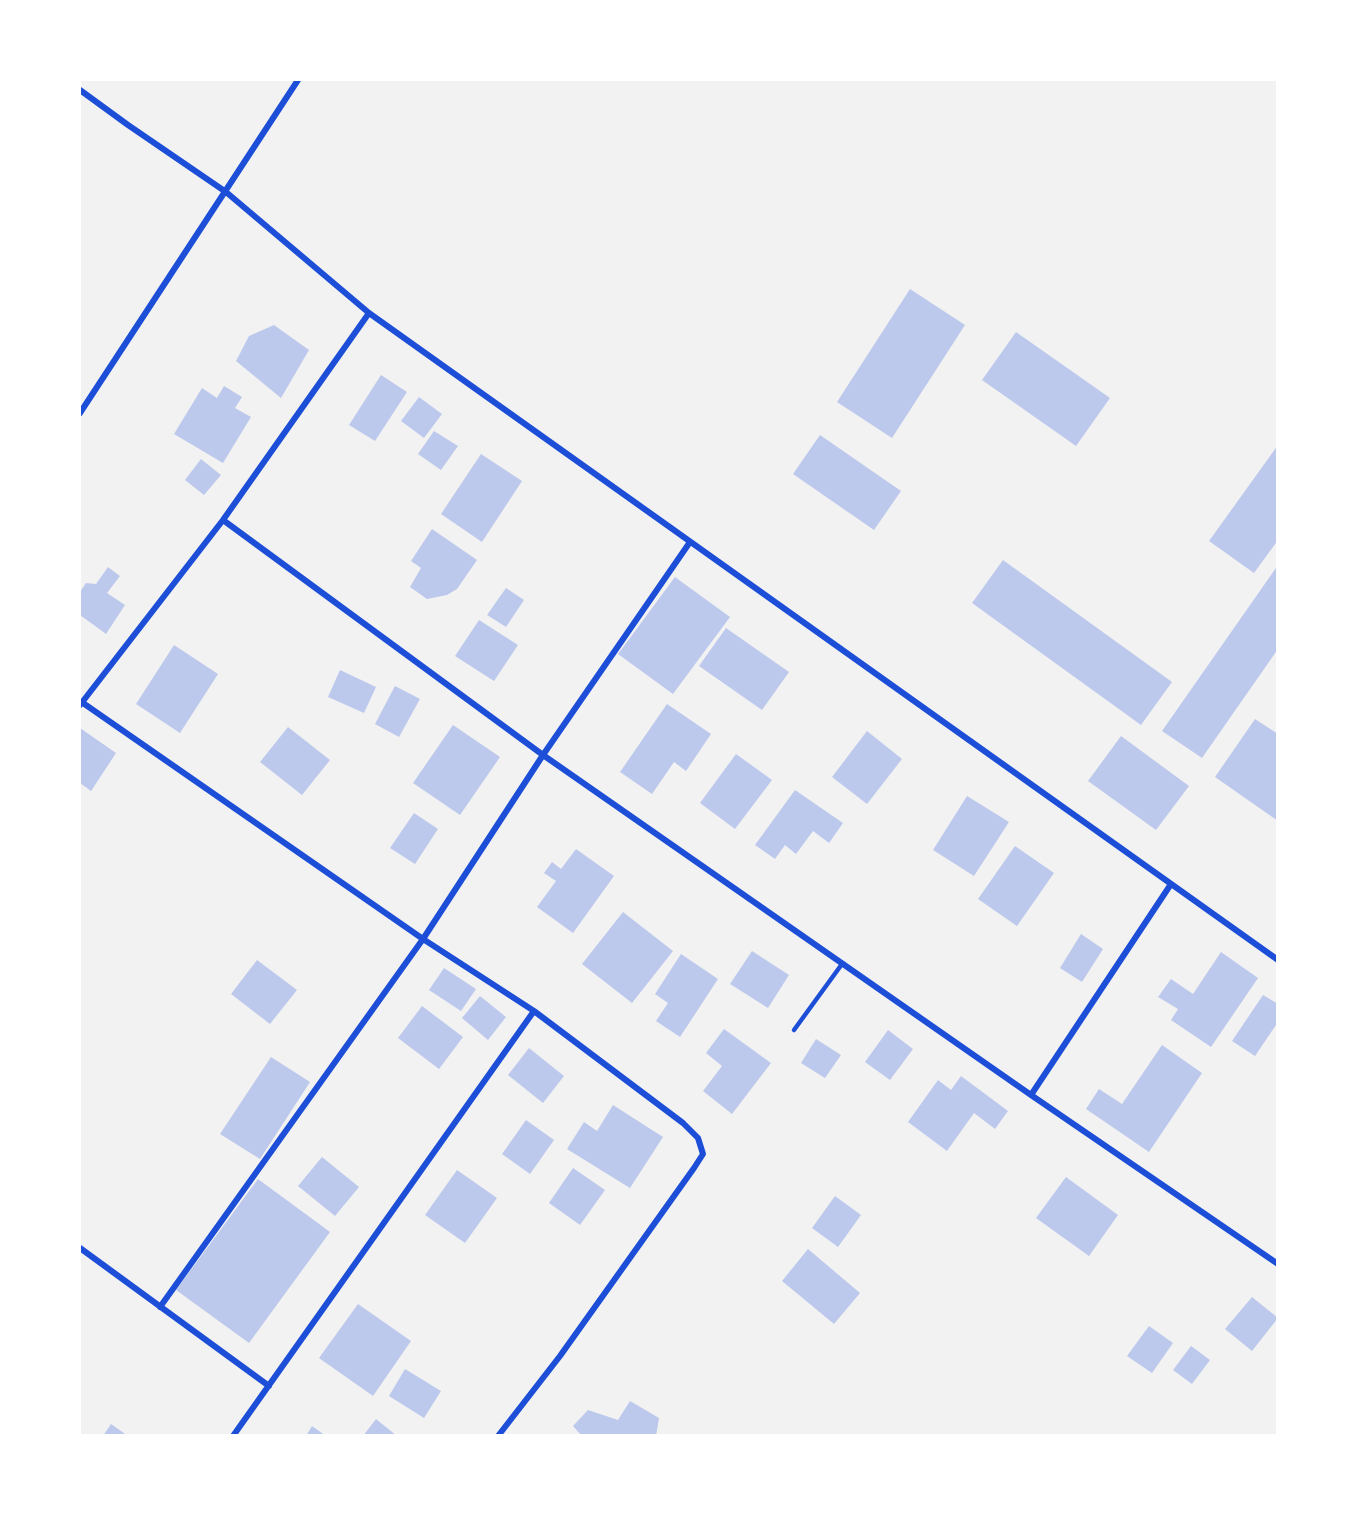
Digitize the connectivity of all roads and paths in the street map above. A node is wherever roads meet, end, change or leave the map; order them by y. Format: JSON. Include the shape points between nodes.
{"nodes":[{"id":1,"x":298,"y":80,"type":"edge"},
{"id":2,"x":80,"y":90,"type":"edge"},
{"id":3,"x":226,"y":192,"type":"junction"},
{"id":4,"x":369,"y":313,"type":"junction"},
{"id":5,"x":80,"y":413,"type":"edge"},
{"id":6,"x":223,"y":520,"type":"junction"},
{"id":7,"x":690,"y":542,"type":"junction"},
{"id":8,"x":81,"y":704,"type":"edge"},
{"id":9,"x":543,"y":755,"type":"junction"},
{"id":10,"x":1171,"y":884,"type":"junction"},
{"id":11,"x":423,"y":939,"type":"junction"},
{"id":12,"x":1278,"y":960,"type":"edge"},
{"id":13,"x":842,"y":964,"type":"junction"},
{"id":14,"x":534,"y":1011,"type":"junction"},
{"id":15,"x":794,"y":1030,"type":"dead end"},
{"id":16,"x":1031,"y":1095,"type":"junction"},
{"id":17,"x":80,"y":1248,"type":"edge"},
{"id":18,"x":1278,"y":1264,"type":"edge"},
{"id":19,"x":160,"y":1307,"type":"junction"},
{"id":20,"x":269,"y":1386,"type":"junction"},
{"id":21,"x":233,"y":1436,"type":"edge"},
{"id":22,"x":498,"y":1436,"type":"edge"}],
"edges":[{"from":1,"to":3,"type":"street"},
{"from":2,"to":3,"type":"street"},
{"from":3,"to":4,"type":"street"},
{"from":3,"to":5,"type":"street"},
{"from":4,"to":6,"type":"street"},
{"from":4,"to":7,"type":"street"},
{"from":6,"to":8,"type":"street"},
{"from":6,"to":9,"type":"street"},
{"from":7,"to":9,"type":"street"},
{"from":7,"to":10,"type":"street"},
{"from":8,"to":11,"type":"street"},
{"from":9,"to":11,"type":"street"},
{"from":9,"to":13,"type":"street"},
{"from":10,"to":12,"type":"street"},
{"from":10,"to":16,"type":"street"},
{"from":11,"to":14,"type":"street"},
{"from":11,"to":19,"type":"street"},
{"from":13,"to":15,"type":"lane"},
{"from":13,"to":16,"type":"street"},
{"from":14,"to":20,"type":"street"},
{"from":14,"to":22,"type":"street","via":[[683,1124],[698,1138],[703,1154],[561,1356]]},
{"from":16,"to":18,"type":"street"},
{"from":17,"to":19,"type":"street"},
{"from":19,"to":20,"type":"street"},
{"from":20,"to":21,"type":"street"}]}
